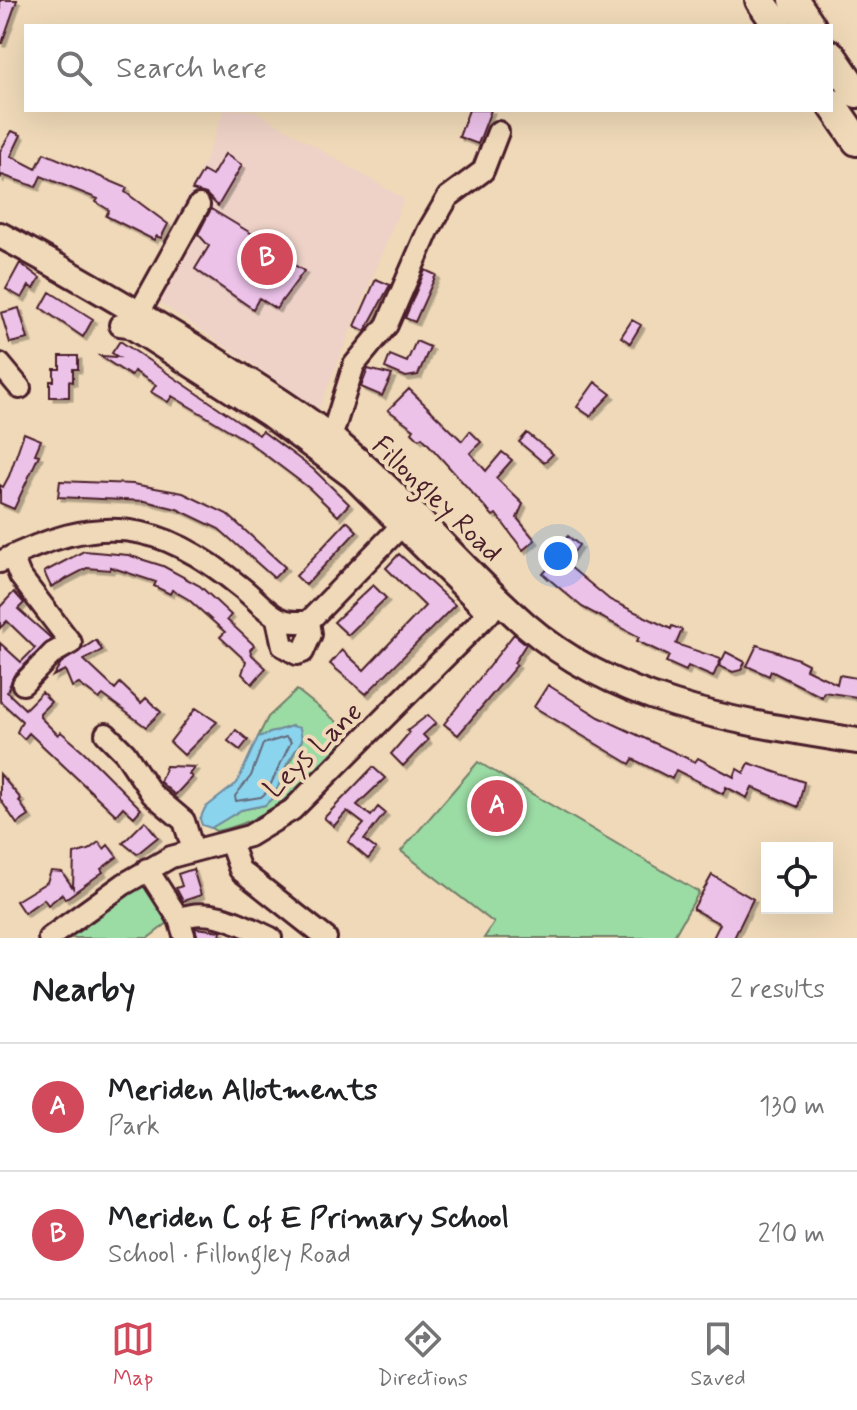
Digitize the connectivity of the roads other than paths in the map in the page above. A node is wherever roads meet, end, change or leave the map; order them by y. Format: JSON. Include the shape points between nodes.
{"nodes":[{"id":1,"x":760,"y":0,"type":"edge"},
{"id":2,"x":794,"y":0,"type":"edge"},
{"id":3,"x":777,"y":24,"type":"edge"},
{"id":4,"x":810,"y":24,"type":"edge"},
{"id":5,"x":833,"y":58,"type":"edge"},
{"id":6,"x":857,"y":93,"type":"edge"},
{"id":7,"x":833,"y":106,"type":"edge"},
{"id":8,"x":498,"y":132,"type":"dead end"},
{"id":9,"x":857,"y":141,"type":"edge"},
{"id":10,"x":199,"y":205,"type":"dead end"},
{"id":11,"x":0,"y":236,"type":"edge"},
{"id":12,"x":130,"y":319,"type":"junction"},
{"id":13,"x":0,"y":364,"type":"edge"},
{"id":14,"x":20,"y":388,"type":"dead end"},
{"id":15,"x":331,"y":438,"type":"junction"},
{"id":16,"x":402,"y":525,"type":"junction"},
{"id":17,"x":6,"y":559,"type":"edge"},
{"id":18,"x":495,"y":608,"type":"junction"},
{"id":19,"x":277,"y":619,"type":"junction"},
{"id":20,"x":309,"y":621,"type":"junction"},
{"id":21,"x":23,"y":684,"type":"dead end"},
{"id":22,"x":857,"y":741,"type":"edge"},
{"id":23,"x":111,"y":747,"type":"dead end"},
{"id":24,"x":230,"y":842,"type":"junction"},
{"id":25,"x":193,"y":850,"type":"junction"},
{"id":26,"x":147,"y":869,"type":"junction"},
{"id":27,"x":182,"y":928,"type":"edge"},
{"id":28,"x":317,"y":937,"type":"edge"},
{"id":29,"x":49,"y":938,"type":"edge"},
{"id":30,"x":271,"y":938,"type":"edge"}],
"edges":[{"from":1,"to":3,"type":"highway"},
{"from":2,"to":4,"type":"highway"},
{"from":5,"to":6,"type":"highway"},
{"from":7,"to":9,"type":"highway"},
{"from":8,"to":15,"type":"street","via":[[483,171],[448,197],[387,325],[354,365]]},
{"from":10,"to":12,"type":"street"},
{"from":11,"to":12,"type":"main road","name":"Fillongley Road"},
{"from":12,"to":15,"type":"main road","name":"Fillongley Road"},
{"from":12,"to":16,"type":"street","name":"Fillongley Road","via":[[128,326],[300,437]]},
{"from":13,"to":14,"type":"street"},
{"from":15,"to":18,"type":"main road","name":"Fillongley Road","via":[[402,501]]},
{"from":16,"to":18,"type":"street","name":"Fillongley Road"},
{"from":16,"to":20,"type":"street"},
{"from":17,"to":19,"type":"street","via":[[72,532],[100,528],[156,536],[206,559]]},
{"from":17,"to":21,"type":"street","via":[[71,643],[53,653]]},
{"from":18,"to":22,"type":"main road","name":"Fillongley Road","via":[[576,662],[651,698],[735,720]]},
{"from":18,"to":24,"type":"street","name":"Leys Lane","via":[[292,810]]},
{"from":19,"to":20,"type":"street","via":[[286,624]]},
{"from":19,"to":20,"type":"street","via":[[283,646],[297,654],[308,645]]},
{"from":23,"to":25,"type":"street","via":[[188,827]]},
{"from":24,"to":25,"type":"street","name":"Leys Lane"},
{"from":24,"to":28,"type":"street","via":[[240,870]]},
{"from":25,"to":26,"type":"street","name":"Leys Lane"},
{"from":26,"to":27,"type":"street"},
{"from":26,"to":29,"type":"street","name":"Leys Lane"},
{"from":27,"to":30,"type":"street","via":[[192,913],[224,918]]}]}
